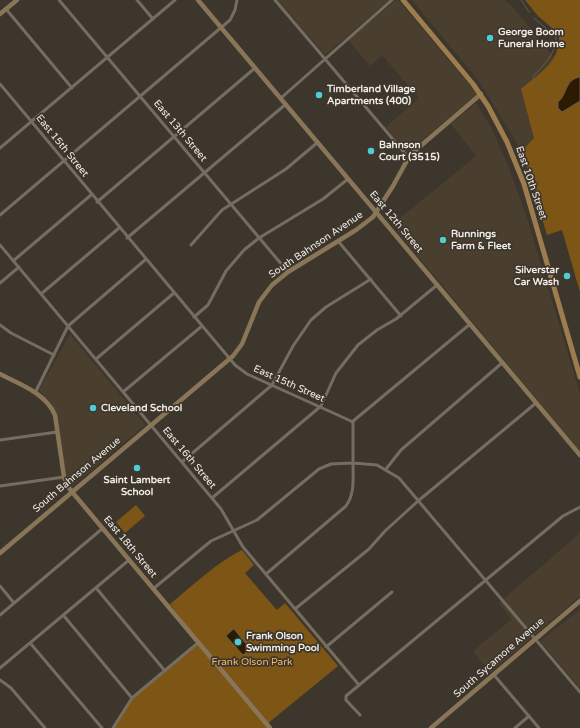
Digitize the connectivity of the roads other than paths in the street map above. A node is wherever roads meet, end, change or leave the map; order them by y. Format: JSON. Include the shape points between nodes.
{"nodes":[{"id":1,"x":17,"y":0,"type":"edge"},
{"id":2,"x":59,"y":0,"type":"edge"},
{"id":3,"x":136,"y":0,"type":"edge"},
{"id":4,"x":176,"y":0,"type":"edge"},
{"id":5,"x":198,"y":0,"type":"edge"},
{"id":6,"x":237,"y":0,"type":"edge"},
{"id":7,"x":275,"y":0,"type":"edge"},
{"id":8,"x":392,"y":0,"type":"edge"},
{"id":9,"x":403,"y":0,"type":"edge"},
{"id":10,"x":6,"y":9,"type":"junction"},
{"id":11,"x":0,"y":14,"type":"edge"},
{"id":12,"x":153,"y":19,"type":"junction"},
{"id":13,"x":222,"y":28,"type":"junction"},
{"id":14,"x":108,"y":58,"type":"junction"},
{"id":15,"x":324,"y":59,"type":"junction"},
{"id":16,"x":255,"y":68,"type":"junction"},
{"id":17,"x":0,"y":84,"type":"edge"},
{"id":18,"x":72,"y":88,"type":"junction"},
{"id":19,"x":481,"y":94,"type":"junction"},
{"id":20,"x":141,"y":97,"type":"junction"},
{"id":21,"x":281,"y":98,"type":"junction"},
{"id":22,"x":286,"y":104,"type":"junction"},
{"id":23,"x":31,"y":122,"type":"junction"},
{"id":24,"x":174,"y":136,"type":"junction"},
{"id":25,"x":318,"y":142,"type":"junction"},
{"id":26,"x":0,"y":148,"type":"edge"},
{"id":27,"x":408,"y":157,"type":"junction"},
{"id":28,"x":64,"y":162,"type":"junction"},
{"id":29,"x":205,"y":172,"type":"junction"},
{"id":30,"x":348,"y":179,"type":"junction"},
{"id":31,"x":92,"y":195,"type":"junction"},
{"id":32,"x":97,"y":202,"type":"junction"},
{"id":33,"x":231,"y":203,"type":"junction"},
{"id":34,"x":376,"y":213,"type":"junction"},
{"id":35,"x":0,"y":215,"type":"edge"},
{"id":36,"x":119,"y":228,"type":"junction"},
{"id":37,"x":127,"y":238,"type":"junction"},
{"id":38,"x":259,"y":238,"type":"junction"},
{"id":39,"x":338,"y":241,"type":"junction"},
{"id":40,"x":0,"y":245,"type":"edge"},
{"id":41,"x":191,"y":245,"type":"dead end"},
{"id":42,"x":145,"y":260,"type":"junction"},
{"id":43,"x":13,"y":261,"type":"junction"},
{"id":44,"x":19,"y":267,"type":"junction"},
{"id":45,"x":288,"y":272,"type":"junction"},
{"id":46,"x":371,"y":279,"type":"junction"},
{"id":47,"x":0,"y":283,"type":"edge"},
{"id":48,"x":437,"y":285,"type":"junction"},
{"id":49,"x":174,"y":293,"type":"junction"},
{"id":50,"x":41,"y":294,"type":"junction"},
{"id":51,"x":401,"y":316,"type":"junction"},
{"id":52,"x":194,"y":317,"type":"junction"},
{"id":53,"x":470,"y":324,"type":"junction"},
{"id":54,"x":0,"y":325,"type":"edge"},
{"id":55,"x":68,"y":326,"type":"junction"},
{"id":56,"x":202,"y":326,"type":"junction"},
{"id":57,"x":54,"y":355,"type":"junction"},
{"id":58,"x":96,"y":359,"type":"junction"},
{"id":59,"x":229,"y":359,"type":"junction"},
{"id":60,"x":502,"y":363,"type":"junction"},
{"id":61,"x":0,"y":374,"type":"edge"},
{"id":62,"x":580,"y":377,"type":"edge"},
{"id":63,"x":272,"y":385,"type":"junction"},
{"id":64,"x":123,"y":392,"type":"junction"},
{"id":65,"x":35,"y":393,"type":"junction"},
{"id":66,"x":536,"y":403,"type":"junction"},
{"id":67,"x":321,"y":406,"type":"junction"},
{"id":68,"x":352,"y":422,"type":"junction"},
{"id":69,"x":151,"y":425,"type":"junction"},
{"id":70,"x":58,"y":432,"type":"junction"},
{"id":71,"x":0,"y":440,"type":"edge"},
{"id":72,"x":580,"y":456,"type":"edge"},
{"id":73,"x":182,"y":462,"type":"junction"},
{"id":74,"x":353,"y":463,"type":"junction"},
{"id":75,"x":386,"y":469,"type":"junction"},
{"id":76,"x":64,"y":477,"type":"junction"},
{"id":77,"x":0,"y":486,"type":"edge"},
{"id":78,"x":72,"y":492,"type":"junction"},
{"id":79,"x":212,"y":498,"type":"junction"},
{"id":80,"x":418,"y":501,"type":"junction"},
{"id":81,"x":580,"y":507,"type":"edge"},
{"id":82,"x":103,"y":528,"type":"junction"},
{"id":83,"x":234,"y":530,"type":"junction"},
{"id":84,"x":0,"y":553,"type":"edge"},
{"id":85,"x":129,"y":560,"type":"junction"},
{"id":86,"x":266,"y":574,"type":"junction"},
{"id":87,"x":484,"y":581,"type":"junction"},
{"id":88,"x":0,"y":586,"type":"edge"},
{"id":89,"x":97,"y":589,"type":"junction"},
{"id":90,"x":153,"y":589,"type":"junction"},
{"id":91,"x":392,"y":592,"type":"dead end"},
{"id":92,"x":580,"y":601,"type":"edge"},
{"id":93,"x":14,"y":603,"type":"junction"},
{"id":94,"x":295,"y":609,"type":"junction"},
{"id":95,"x":0,"y":615,"type":"edge"},
{"id":96,"x":64,"y":616,"type":"junction"},
{"id":97,"x":534,"y":639,"type":"junction"},
{"id":98,"x":199,"y":642,"type":"junction"},
{"id":99,"x":31,"y":644,"type":"junction"},
{"id":100,"x":326,"y":647,"type":"junction"},
{"id":101,"x":0,"y":668,"type":"edge"},
{"id":102,"x":165,"y":671,"type":"junction"},
{"id":103,"x":494,"y":675,"type":"junction"},
{"id":104,"x":0,"y":680,"type":"edge"},
{"id":105,"x":360,"y":685,"type":"junction"},
{"id":106,"x":580,"y":692,"type":"edge"},
{"id":107,"x":132,"y":698,"type":"junction"},
{"id":108,"x":360,"y":715,"type":"dead end"},
{"id":109,"x":529,"y":716,"type":"junction"},
{"id":110,"x":45,"y":728,"type":"edge"},
{"id":111,"x":102,"y":728,"type":"edge"},
{"id":112,"x":113,"y":728,"type":"edge"},
{"id":113,"x":270,"y":728,"type":"edge"},
{"id":114,"x":431,"y":728,"type":"edge"},
{"id":115,"x":515,"y":728,"type":"edge"},
{"id":116,"x":539,"y":728,"type":"edge"}],
"edges":[{"from":1,"to":10,"type":"street"},
{"from":2,"to":14,"type":"street","name":"East 13th Street"},
{"from":3,"to":12,"type":"street"},
{"from":4,"to":12,"type":"street"},
{"from":5,"to":13,"type":"street","name":"East 12th Street"},
{"from":6,"to":13,"type":"street","via":[[233,16]]},
{"from":7,"to":15,"type":"street"},
{"from":8,"to":15,"type":"street"},
{"from":9,"to":19,"type":"main road","name":"East 10th Street"},
{"from":10,"to":11,"type":"street"},
{"from":10,"to":18,"type":"street"},
{"from":12,"to":14,"type":"street"},
{"from":13,"to":16,"type":"street","name":"East 12th Street"},
{"from":13,"to":20,"type":"street"},
{"from":14,"to":18,"type":"street"},
{"from":14,"to":20,"type":"street","name":"East 13th Street"},
{"from":15,"to":21,"type":"street"},
{"from":15,"to":27,"type":"street"},
{"from":16,"to":21,"type":"street","name":"East 12th Street"},
{"from":16,"to":24,"type":"street"},
{"from":17,"to":23,"type":"street","name":"East 15th Street"},
{"from":18,"to":23,"type":"street"},
{"from":19,"to":27,"type":"street","name":"South Bahnson Avenue"},
{"from":19,"to":62,"type":"main road","name":"East 10th Street","via":[[501,128],[519,170]]},
{"from":20,"to":24,"type":"street","name":"East 13th Street"},
{"from":20,"to":28,"type":"street"},
{"from":21,"to":22,"type":"street","name":"East 12th Street"},
{"from":22,"to":25,"type":"street","name":"East 12th Street"},
{"from":22,"to":29,"type":"street"},
{"from":23,"to":26,"type":"street"},
{"from":23,"to":28,"type":"street","name":"East 15th Street"},
{"from":24,"to":29,"type":"street","name":"East 13th Street"},
{"from":24,"to":32,"type":"street"},
{"from":25,"to":30,"type":"street","name":"East 12th Street"},
{"from":25,"to":33,"type":"street","via":[[286,169]]},
{"from":27,"to":34,"type":"street","name":"South Bahnson Avenue","via":[[394,186]]},
{"from":28,"to":31,"type":"street","name":"East 15th Street"},
{"from":28,"to":35,"type":"street"},
{"from":29,"to":33,"type":"street","name":"East 13th Street"},
{"from":29,"to":37,"type":"street"},
{"from":30,"to":34,"type":"street","name":"East 12th Street"},
{"from":30,"to":38,"type":"street","via":[[323,199]]},
{"from":31,"to":32,"type":"street","name":"East 15th Street"},
{"from":31,"to":43,"type":"street"},
{"from":32,"to":36,"type":"street","name":"East 15th Street"},
{"from":33,"to":38,"type":"street","name":"East 13th Street"},
{"from":33,"to":41,"type":"street","via":[[214,217]]},
{"from":34,"to":39,"type":"street","name":"South Bahnson Avenue","via":[[362,226]]},
{"from":34,"to":48,"type":"street","name":"East 12th Street"},
{"from":36,"to":37,"type":"street","name":"East 15th Street"},
{"from":36,"to":50,"type":"street"},
{"from":37,"to":42,"type":"street","name":"East 15th Street"},
{"from":38,"to":45,"type":"street","name":"East 13th Street"},
{"from":38,"to":52,"type":"street","via":[[233,262],[208,305]]},
{"from":39,"to":45,"type":"street","name":"South Bahnson Avenue"},
{"from":39,"to":46,"type":"street"},
{"from":40,"to":43,"type":"street","name":"East 16th Street"},
{"from":42,"to":49,"type":"street","name":"East 15th Street"},
{"from":42,"to":55,"type":"street"},
{"from":43,"to":44,"type":"street","name":"East 16th Street"},
{"from":44,"to":47,"type":"street"},
{"from":44,"to":50,"type":"street","name":"East 16th Street"},
{"from":45,"to":59,"type":"street","name":"South Bahnson Avenue","via":[[265,293],[242,344]]},
{"from":46,"to":51,"type":"street"},
{"from":46,"to":63,"type":"street","via":[[326,306],[311,320],[292,346]]},
{"from":48,"to":51,"type":"street"},
{"from":48,"to":53,"type":"street","name":"East 12th Street"},
{"from":49,"to":52,"type":"street","name":"East 15th Street"},
{"from":49,"to":58,"type":"street"},
{"from":50,"to":55,"type":"street","name":"East 16th Street"},
{"from":51,"to":67,"type":"street","via":[[369,336],[351,352],[336,373]]},
{"from":52,"to":56,"type":"street","name":"East 15th Street"},
{"from":53,"to":60,"type":"street","name":"East 12th Street"},
{"from":53,"to":68,"type":"street"},
{"from":54,"to":57,"type":"street"},
{"from":55,"to":57,"type":"street"},
{"from":55,"to":58,"type":"street","name":"East 16th Street"},
{"from":56,"to":59,"type":"street","name":"East 15th Street"},
{"from":56,"to":64,"type":"street"},
{"from":57,"to":65,"type":"street"},
{"from":58,"to":64,"type":"street","name":"East 16th Street"},
{"from":59,"to":63,"type":"street","name":"East 15th Street","via":[[247,374]]},
{"from":59,"to":69,"type":"street","name":"South Bahnson Avenue"},
{"from":60,"to":66,"type":"street","name":"East 12th Street"},
{"from":60,"to":75,"type":"street","via":[[401,450]]},
{"from":61,"to":65,"type":"street","name":"East 18th Street"},
{"from":63,"to":67,"type":"street","name":"East 15th Street"},
{"from":63,"to":73,"type":"street"},
{"from":64,"to":69,"type":"street","name":"East 16th Street"},
{"from":65,"to":70,"type":"street","name":"East 18th Street","via":[[53,410]]},
{"from":66,"to":72,"type":"street","name":"East 12th Street"},
{"from":66,"to":80,"type":"street"},
{"from":67,"to":68,"type":"street","name":"East 15th Street"},
{"from":67,"to":79,"type":"street"},
{"from":68,"to":74,"type":"street"},
{"from":69,"to":73,"type":"street","name":"East 16th Street"},
{"from":69,"to":78,"type":"street","name":"South Bahnson Avenue"},
{"from":70,"to":71,"type":"street"},
{"from":70,"to":76,"type":"street","name":"East 18th Street"},
{"from":73,"to":79,"type":"street","name":"East 16th Street"},
{"from":74,"to":75,"type":"street","via":[[371,463]]},
{"from":74,"to":83,"type":"street","via":[[331,464],[319,469],[257,520]]},
{"from":74,"to":86,"type":"street","via":[[353,490],[346,506]]},
{"from":75,"to":80,"type":"street","via":[[399,478]]},
{"from":76,"to":77,"type":"street"},
{"from":76,"to":78,"type":"street","name":"East 18th Street"},
{"from":78,"to":82,"type":"street","name":"East 18th Street"},
{"from":78,"to":84,"type":"street","name":"South Bahnson Avenue"},
{"from":79,"to":83,"type":"street","name":"East 16th Street","via":[[227,516]]},
{"from":80,"to":87,"type":"street"},
{"from":80,"to":94,"type":"street","via":[[369,549]]},
{"from":81,"to":87,"type":"street","via":[[562,516]]},
{"from":82,"to":85,"type":"street","name":"East 18th Street"},
{"from":82,"to":93,"type":"street"},
{"from":83,"to":86,"type":"street","name":"East 16th Street","via":[[243,547]]},
{"from":83,"to":90,"type":"street","via":[[211,541]]},
{"from":85,"to":89,"type":"street"},
{"from":85,"to":90,"type":"street","name":"East 18th Street"},
{"from":86,"to":94,"type":"street","name":"East 16th Street"},
{"from":87,"to":97,"type":"street"},
{"from":87,"to":105,"type":"street"},
{"from":88,"to":93,"type":"street"},
{"from":89,"to":96,"type":"street"},
{"from":89,"to":102,"type":"street"},
{"from":90,"to":98,"type":"street","name":"East 18th Street"},
{"from":91,"to":100,"type":"street"},
{"from":92,"to":97,"type":"street","name":"South Sycamore Avenue"},
{"from":93,"to":95,"type":"street"},
{"from":94,"to":100,"type":"street","name":"East 16th Street"},
{"from":96,"to":99,"type":"street"},
{"from":96,"to":107,"type":"street"},
{"from":97,"to":103,"type":"street","name":"South Sycamore Avenue"},
{"from":97,"to":106,"type":"street"},
{"from":98,"to":102,"type":"street"},
{"from":98,"to":113,"type":"street","name":"East 18th Street"},
{"from":99,"to":101,"type":"street"},
{"from":99,"to":111,"type":"street"},
{"from":100,"to":105,"type":"street","name":"East 16th Street"},
{"from":102,"to":107,"type":"street"},
{"from":103,"to":109,"type":"street"},
{"from":103,"to":114,"type":"street","name":"South Sycamore Avenue"},
{"from":104,"to":110,"type":"street","via":[[11,688]]},
{"from":105,"to":108,"type":"street","via":[[346,696],[346,700]]},
{"from":107,"to":112,"type":"street"},
{"from":109,"to":115,"type":"street"},
{"from":109,"to":116,"type":"street"}]}
